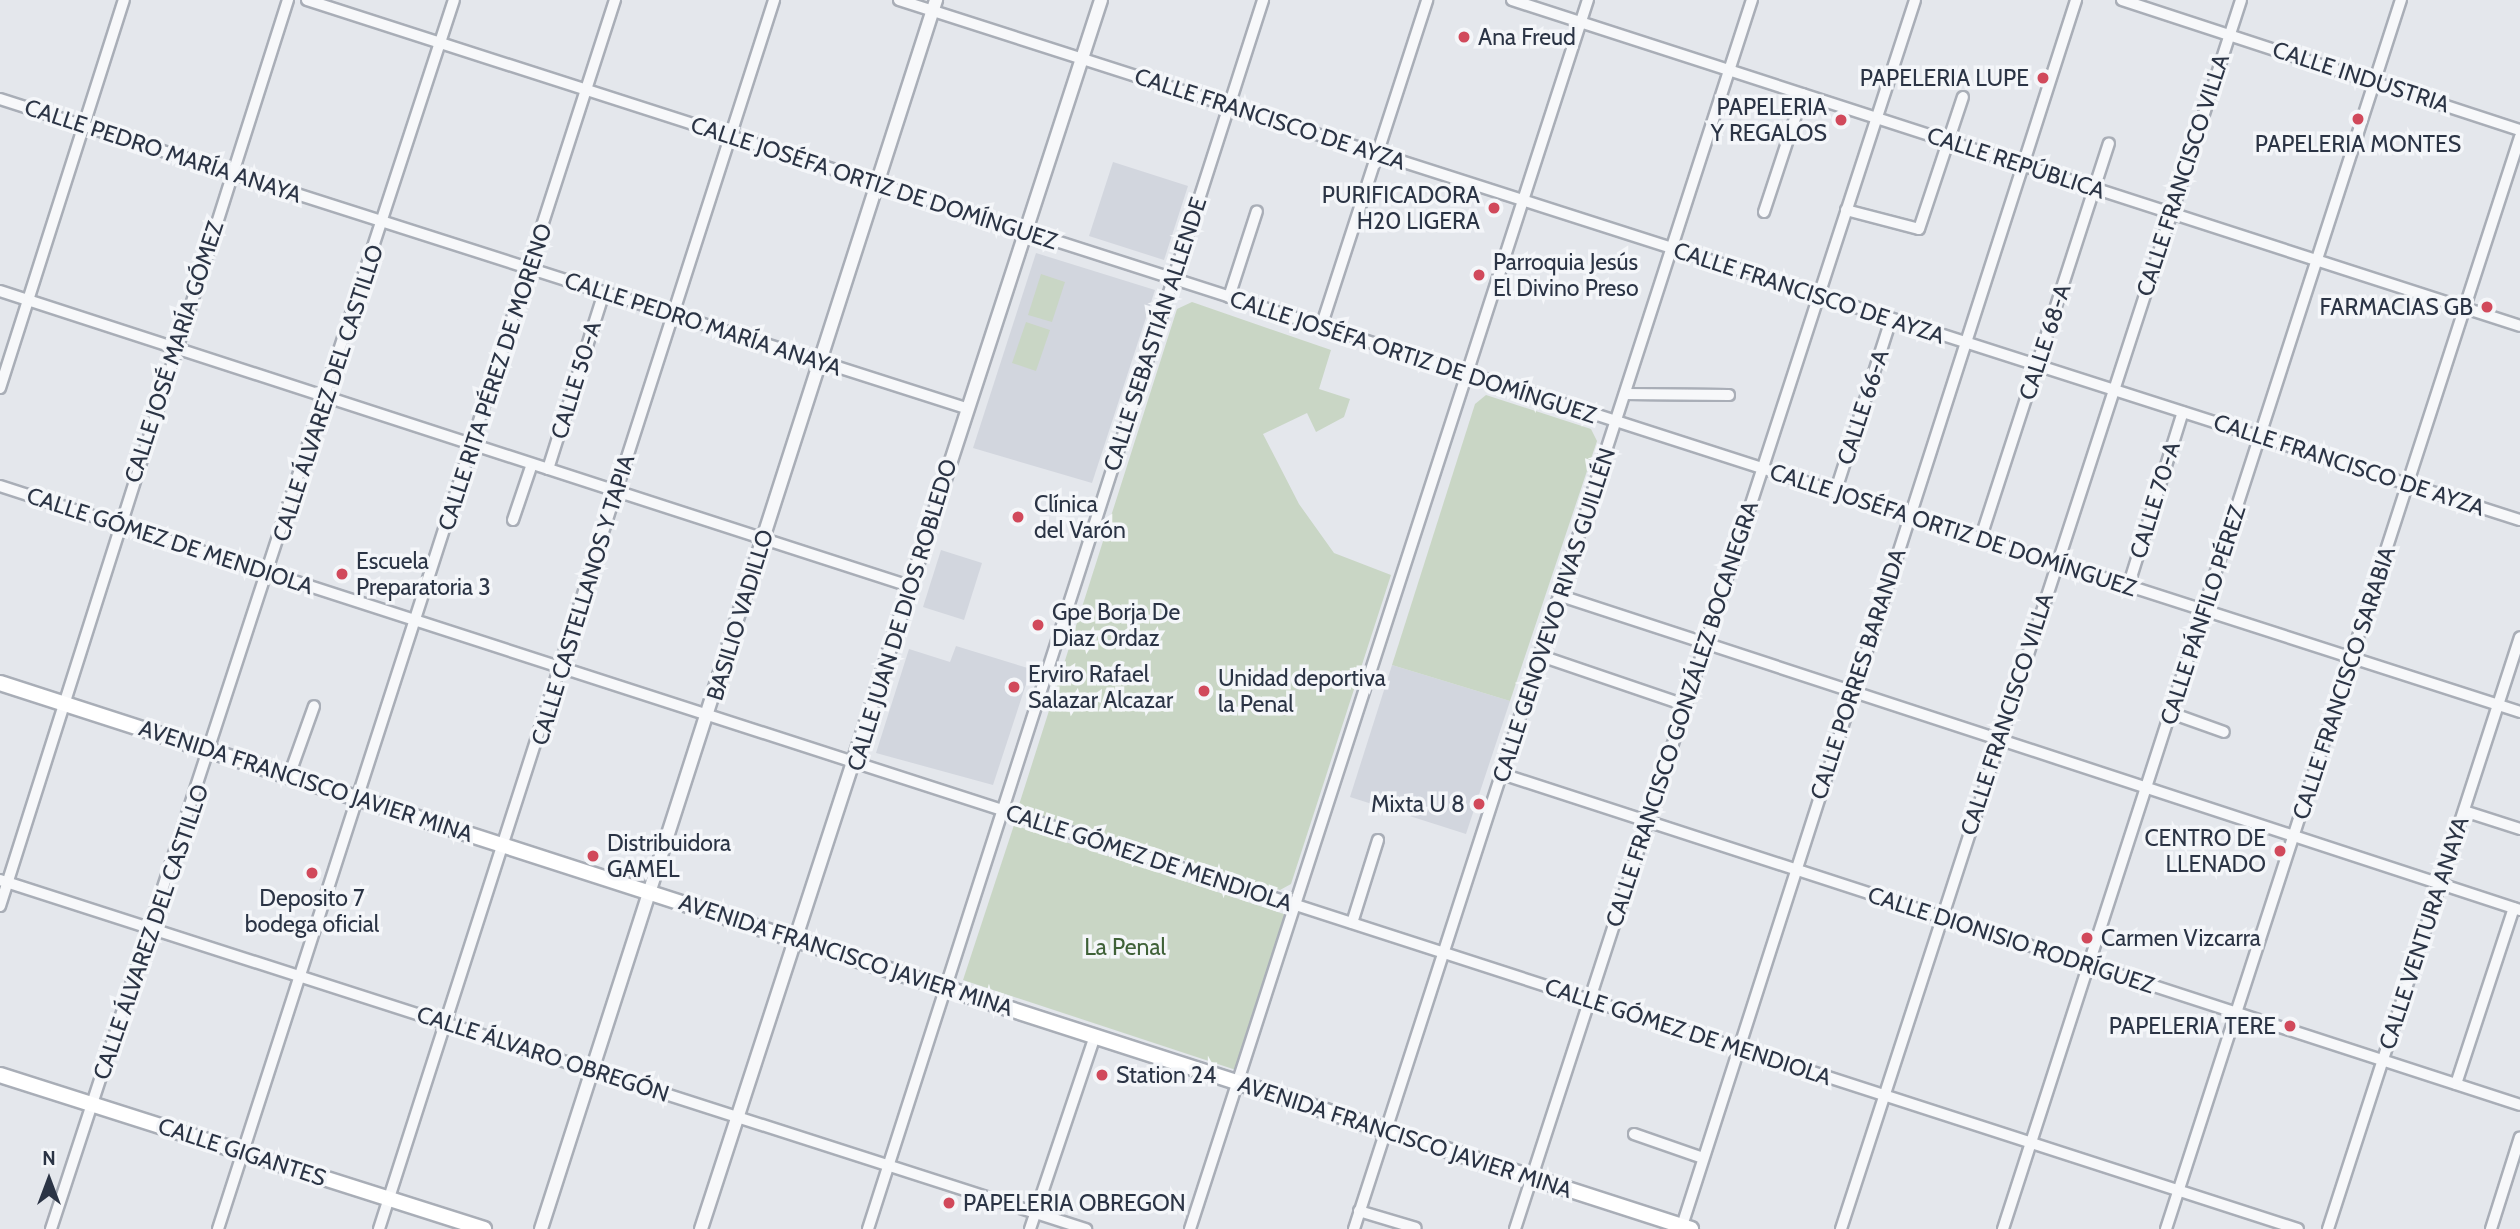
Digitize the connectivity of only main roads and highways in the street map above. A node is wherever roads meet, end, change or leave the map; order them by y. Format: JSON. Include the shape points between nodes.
{"nodes":[{"id":1,"x":0,"y":683,"type":"edge"},
{"id":2,"x":0,"y":1075,"type":"edge"},
{"id":3,"x":1684,"y":1228,"type":"edge"},
{"id":4,"x":484,"y":1229,"type":"edge"}],
"edges":[{"from":1,"to":3,"type":"main road","name":"AVENIDA FRANCISCO JAVIER MINA"},
{"from":2,"to":4,"type":"main road","name":"CALLE GIGANTES"}]}
